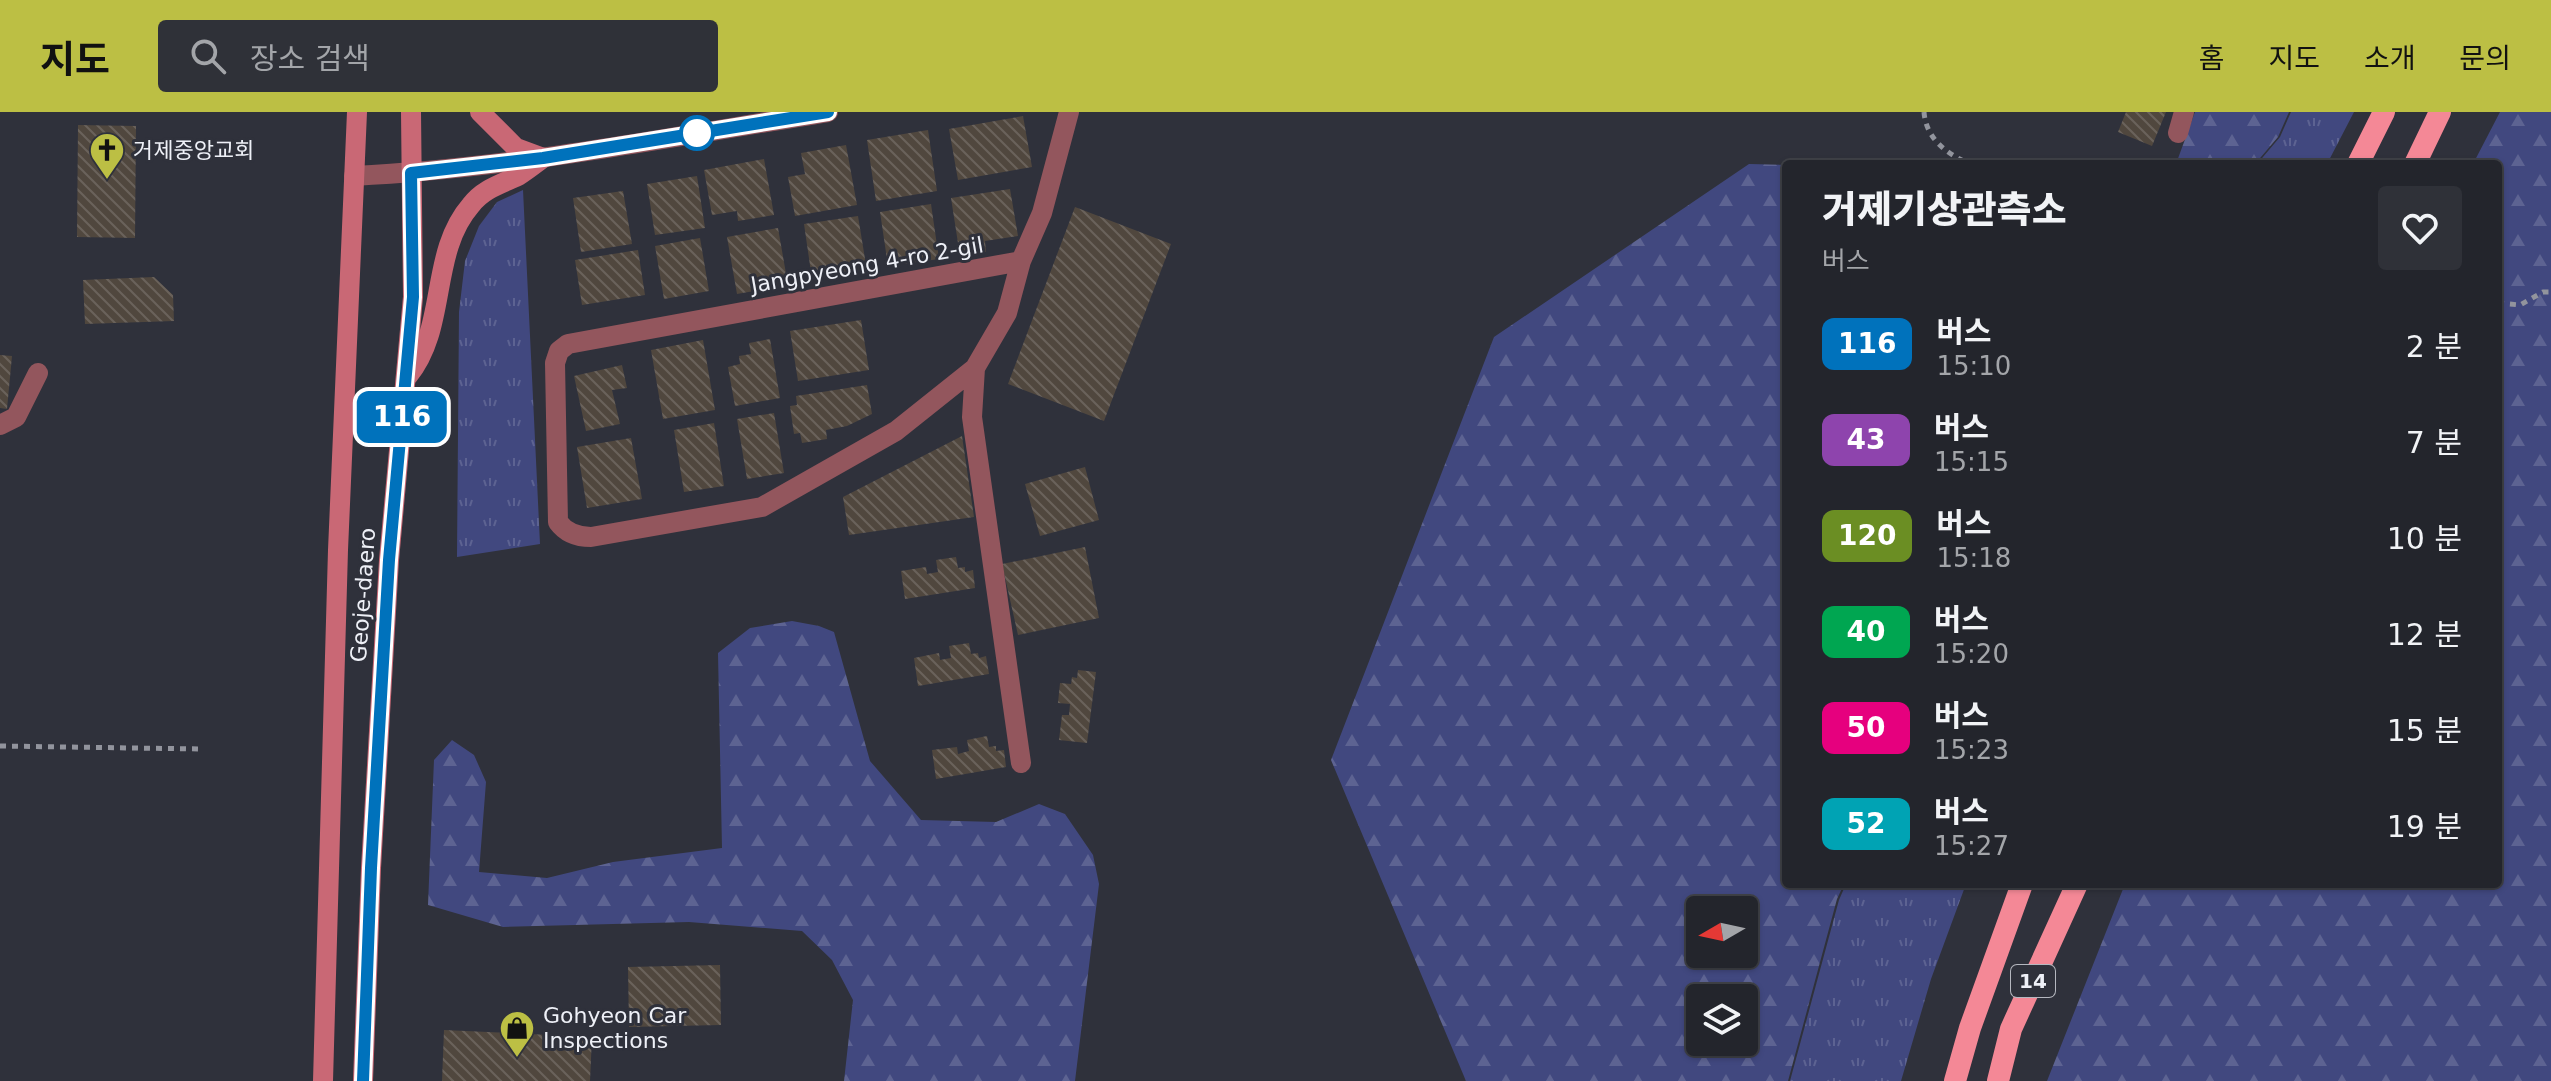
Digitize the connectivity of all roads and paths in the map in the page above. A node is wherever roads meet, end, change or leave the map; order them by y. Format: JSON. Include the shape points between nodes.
{"nodes":[{"id":1,"x":357,"y":112,"type":"edge"},
{"id":2,"x":411,"y":112,"type":"edge"},
{"id":3,"x":480,"y":112,"type":"edge"},
{"id":4,"x":828,"y":112,"type":"edge"},
{"id":5,"x":1069,"y":112,"type":"edge"},
{"id":6,"x":1924,"y":112,"type":"edge"},
{"id":7,"x":2184,"y":112,"type":"edge"},
{"id":8,"x":2384,"y":112,"type":"edge"},
{"id":9,"x":2440,"y":112,"type":"edge"},
{"id":10,"x":2178,"y":133,"type":"dead end"},
{"id":11,"x":543,"y":158,"type":"junction"},
{"id":12,"x":1962,"y":160,"type":"edge"},
{"id":13,"x":2360,"y":160,"type":"edge"},
{"id":14,"x":2417,"y":160,"type":"edge"},
{"id":15,"x":411,"y":173,"type":"junction"},
{"id":16,"x":354,"y":176,"type":"junction"},
{"id":17,"x":1021,"y":261,"type":"junction"},
{"id":18,"x":2551,"y":292,"type":"edge"},
{"id":19,"x":2502,"y":303,"type":"edge"},
{"id":20,"x":975,"y":368,"type":"junction"},
{"id":21,"x":38,"y":373,"type":"dead end"},
{"id":22,"x":405,"y":379,"type":"junction"},
{"id":23,"x":0,"y":425,"type":"edge"},
{"id":24,"x":0,"y":746,"type":"edge"},
{"id":25,"x":201,"y":749,"type":"dead end"},
{"id":26,"x":1021,"y":763,"type":"dead end"},
{"id":27,"x":2021,"y":888,"type":"edge"},
{"id":28,"x":2075,"y":888,"type":"edge"},
{"id":29,"x":323,"y":1081,"type":"edge"},
{"id":30,"x":363,"y":1081,"type":"edge"},
{"id":31,"x":1955,"y":1081,"type":"edge"},
{"id":32,"x":1998,"y":1081,"type":"edge"}],
"edges":[{"from":1,"to":16,"type":"main road","name":"Geoje-daero"},
{"from":2,"to":15,"type":"main road","name":"Geoje-daero"},
{"from":3,"to":11,"type":"main road","via":[[516,148]]},
{"from":4,"to":11,"type":"street"},
{"from":5,"to":17,"type":"street","via":[[1042,213]]},
{"from":6,"to":12,"type":"path","via":[[1925,124],[1942,150]]},
{"from":7,"to":10,"type":"street"},
{"from":8,"to":13,"type":"highway"},
{"from":9,"to":14,"type":"highway"},
{"from":11,"to":15,"type":"street"},
{"from":11,"to":22,"type":"main road","via":[[483,193],[462,217],[448,245],[436,312],[419,362]]},
{"from":15,"to":16,"type":"street"},
{"from":15,"to":22,"type":"main road","name":"Geoje-daero","via":[[413,297]]},
{"from":16,"to":29,"type":"main road","name":"Geoje-daero"},
{"from":17,"to":20,"type":"street","via":[[1007,313]]},
{"from":17,"to":20,"type":"street","name":"Jangpyeong 4-ro 2-gil","via":[[568,344],[555,363],[558,522],[580,537],[762,507],[896,431]]},
{"from":18,"to":19,"type":"path","via":[[2520,305]]},
{"from":20,"to":26,"type":"street","via":[[972,417]]},
{"from":21,"to":23,"type":"street","via":[[16,417]]},
{"from":22,"to":30,"type":"main road","name":"Geoje-daero","via":[[389,560]]},
{"from":24,"to":25,"type":"path"},
{"from":27,"to":31,"type":"highway","number":"14"},
{"from":28,"to":32,"type":"highway","number":"14","via":[[2011,1029]]}]}
